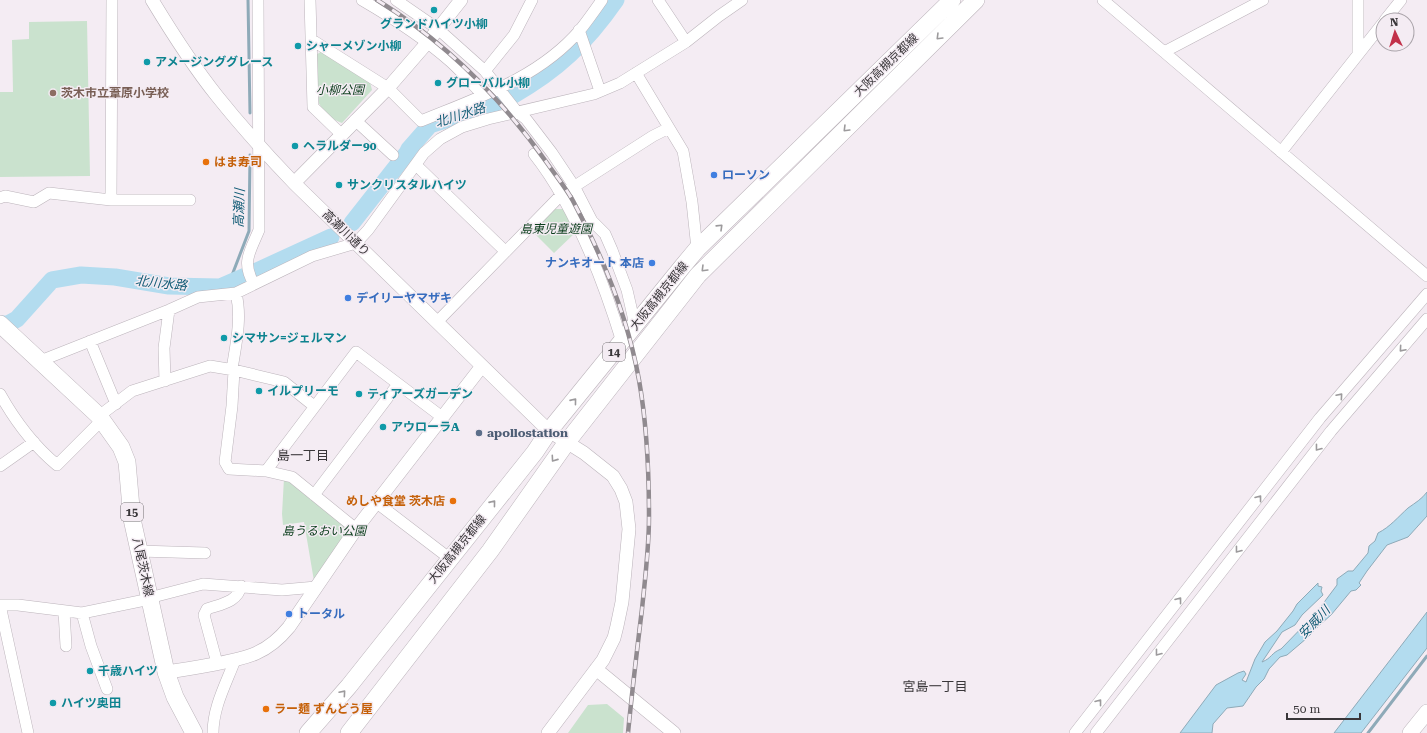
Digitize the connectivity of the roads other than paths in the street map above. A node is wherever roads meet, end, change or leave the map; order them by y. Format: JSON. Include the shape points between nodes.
{"nodes":[{"id":1,"x":112,"y":0,"type":"edge"},
{"id":2,"x":152,"y":0,"type":"edge"},
{"id":3,"x":258,"y":0,"type":"edge"},
{"id":4,"x":310,"y":0,"type":"edge"},
{"id":5,"x":362,"y":0,"type":"edge"},
{"id":6,"x":396,"y":0,"type":"edge"},
{"id":7,"x":461,"y":0,"type":"edge"},
{"id":8,"x":532,"y":0,"type":"edge"},
{"id":9,"x":602,"y":0,"type":"edge"},
{"id":10,"x":658,"y":0,"type":"edge"},
{"id":11,"x":742,"y":0,"type":"edge"},
{"id":12,"x":976,"y":0,"type":"edge"},
{"id":13,"x":987,"y":0,"type":"edge"},
{"id":14,"x":1103,"y":0,"type":"edge"},
{"id":15,"x":1263,"y":0,"type":"edge"},
{"id":16,"x":1358,"y":0,"type":"edge"},
{"id":17,"x":1401,"y":0,"type":"edge"},
{"id":18,"x":950,"y":2,"type":"edge"},
{"id":19,"x":1391,"y":12,"type":"edge"},
{"id":20,"x":957,"y":19,"type":"junction"},
{"id":21,"x":438,"y":29,"type":"junction"},
{"id":22,"x":580,"y":33,"type":"junction"},
{"id":23,"x":1375,"y":33,"type":"edge"},
{"id":24,"x":312,"y":40,"type":"junction"},
{"id":25,"x":686,"y":42,"type":"junction"},
{"id":26,"x":427,"y":43,"type":"junction"},
{"id":27,"x":1164,"y":52,"type":"junction"},
{"id":28,"x":1358,"y":54,"type":"junction"},
{"id":29,"x":485,"y":71,"type":"junction"},
{"id":30,"x":636,"y":73,"type":"junction"},
{"id":31,"x":388,"y":88,"type":"junction"},
{"id":32,"x":499,"y":88,"type":"junction"},
{"id":33,"x":600,"y":91,"type":"junction"},
{"id":34,"x":483,"y":95,"type":"junction"},
{"id":35,"x":517,"y":112,"type":"junction"},
{"id":36,"x":355,"y":120,"type":"junction"},
{"id":37,"x":669,"y":128,"type":"junction"},
{"id":38,"x":341,"y":134,"type":"junction"},
{"id":39,"x":259,"y":146,"type":"junction"},
{"id":40,"x":1281,"y":152,"type":"junction"},
{"id":41,"x":534,"y":154,"type":"dead end"},
{"id":42,"x":393,"y":155,"type":"dead end"},
{"id":43,"x":416,"y":165,"type":"junction"},
{"id":44,"x":294,"y":183,"type":"junction"},
{"id":45,"x":574,"y":186,"type":"junction"},
{"id":46,"x":561,"y":195,"type":"junction"},
{"id":47,"x":0,"y":198,"type":"edge"},
{"id":48,"x":111,"y":200,"type":"junction"},
{"id":49,"x":190,"y":200,"type":"dead end"},
{"id":50,"x":356,"y":243,"type":"junction"},
{"id":51,"x":697,"y":250,"type":"junction"},
{"id":52,"x":505,"y":251,"type":"junction"},
{"id":53,"x":1427,"y":276,"type":"edge"},
{"id":54,"x":251,"y":279,"type":"junction"},
{"id":55,"x":236,"y":293,"type":"junction"},
{"id":56,"x":1427,"y":294,"type":"edge"},
{"id":57,"x":170,"y":310,"type":"junction"},
{"id":58,"x":1427,"y":319,"type":"edge"},
{"id":59,"x":437,"y":322,"type":"junction"},
{"id":60,"x":636,"y":325,"type":"junction"},
{"id":61,"x":3,"y":327,"type":"edge"},
{"id":62,"x":90,"y":341,"type":"junction"},
{"id":63,"x":622,"y":342,"type":"junction"},
{"id":64,"x":40,"y":361,"type":"junction"},
{"id":65,"x":482,"y":366,"type":"junction"},
{"id":66,"x":233,"y":370,"type":"junction"},
{"id":67,"x":165,"y":381,"type":"junction"},
{"id":68,"x":398,"y":384,"type":"junction"},
{"id":69,"x":0,"y":394,"type":"edge"},
{"id":70,"x":116,"y":404,"type":"junction"},
{"id":71,"x":314,"y":406,"type":"junction"},
{"id":72,"x":4,"y":408,"type":"edge"},
{"id":73,"x":442,"y":417,"type":"junction"},
{"id":74,"x":100,"y":418,"type":"junction"},
{"id":75,"x":549,"y":431,"type":"junction"},
{"id":76,"x":34,"y":442,"type":"junction"},
{"id":77,"x":567,"y":442,"type":"junction"},
{"id":78,"x":0,"y":466,"type":"edge"},
{"id":79,"x":266,"y":471,"type":"junction"},
{"id":80,"x":314,"y":495,"type":"junction"},
{"id":81,"x":377,"y":503,"type":"junction"},
{"id":82,"x":356,"y":529,"type":"junction"},
{"id":83,"x":139,"y":551,"type":"junction"},
{"id":84,"x":205,"y":553,"type":"dead end"},
{"id":85,"x":449,"y":558,"type":"junction"},
{"id":86,"x":241,"y":586,"type":"junction"},
{"id":87,"x":316,"y":587,"type":"junction"},
{"id":88,"x":150,"y":598,"type":"junction"},
{"id":89,"x":0,"y":605,"type":"edge"},
{"id":90,"x":64,"y":611,"type":"junction"},
{"id":91,"x":82,"y":613,"type":"junction"},
{"id":92,"x":66,"y":646,"type":"dead end"},
{"id":93,"x":235,"y":660,"type":"junction"},
{"id":94,"x":217,"y":663,"type":"junction"},
{"id":95,"x":596,"y":669,"type":"junction"},
{"id":96,"x":166,"y":672,"type":"junction"},
{"id":97,"x":107,"y":689,"type":"dead end"},
{"id":98,"x":1427,"y":712,"type":"edge"},
{"id":99,"x":28,"y":733,"type":"edge"},
{"id":100,"x":194,"y":733,"type":"edge"},
{"id":101,"x":214,"y":733,"type":"edge"},
{"id":102,"x":308,"y":733,"type":"edge"},
{"id":103,"x":349,"y":733,"type":"edge"},
{"id":104,"x":548,"y":733,"type":"edge"},
{"id":105,"x":674,"y":733,"type":"edge"},
{"id":106,"x":1075,"y":733,"type":"edge"},
{"id":107,"x":1096,"y":733,"type":"edge"},
{"id":108,"x":1410,"y":733,"type":"edge"}],
"edges":[{"from":1,"to":48,"type":"street"},
{"from":2,"to":39,"type":"street","name":"高瀬川通り","via":[[181,47]]},
{"from":3,"to":39,"type":"street"},
{"from":4,"to":24,"type":"street"},
{"from":5,"to":26,"type":"street"},
{"from":6,"to":21,"type":"street"},
{"from":7,"to":21,"type":"street"},
{"from":8,"to":29,"type":"street","via":[[514,35]]},
{"from":9,"to":22,"type":"street"},
{"from":10,"to":25,"type":"street"},
{"from":11,"to":25,"type":"street"},
{"from":12,"to":20,"type":"main road","name":"大阪高槻京都線","number":"14"},
{"from":13,"to":20,"type":"main road","via":[[975,11]]},
{"from":14,"to":27,"type":"street"},
{"from":15,"to":27,"type":"street"},
{"from":16,"to":28,"type":"street"},
{"from":17,"to":19,"type":"street"},
{"from":51,"to":18,"type":"main road","name":"大阪高槻京都線","number":"14","one_way":true},
{"from":20,"to":77,"type":"main road","name":"大阪高槻京都線","number":"14","one_way":true,"via":[[698,276]]},
{"from":21,"to":26,"type":"street"},
{"from":21,"to":29,"type":"street"},
{"from":22,"to":32,"type":"street","via":[[539,66]]},
{"from":22,"to":33,"type":"street"},
{"from":23,"to":28,"type":"street"},
{"from":24,"to":31,"type":"street"},
{"from":24,"to":38,"type":"street","via":[[313,107]]},
{"from":25,"to":30,"type":"street"},
{"from":26,"to":31,"type":"street"},
{"from":26,"to":34,"type":"street"},
{"from":27,"to":40,"type":"street"},
{"from":28,"to":40,"type":"street"},
{"from":29,"to":32,"type":"street"},
{"from":30,"to":33,"type":"street"},
{"from":30,"to":37,"type":"street"},
{"from":31,"to":34,"type":"street","via":[[421,121]]},
{"from":31,"to":36,"type":"street"},
{"from":32,"to":34,"type":"street"},
{"from":32,"to":35,"type":"street"},
{"from":33,"to":35,"type":"street"},
{"from":35,"to":43,"type":"street","via":[[462,127],[440,139]]},
{"from":35,"to":45,"type":"street","via":[[526,119]]},
{"from":36,"to":38,"type":"street"},
{"from":36,"to":42,"type":"street"},
{"from":37,"to":45,"type":"street"},
{"from":37,"to":51,"type":"street","via":[[683,151]]},
{"from":38,"to":44,"type":"street"},
{"from":39,"to":44,"type":"street","name":"高瀬川通り"},
{"from":39,"to":54,"type":"street","via":[[259,230],[247,259]]},
{"from":40,"to":53,"type":"street"},
{"from":41,"to":46,"type":"street"},
{"from":43,"to":50,"type":"street"},
{"from":43,"to":52,"type":"street"},
{"from":44,"to":50,"type":"street","name":"高瀬川通り"},
{"from":45,"to":46,"type":"street"},
{"from":45,"to":60,"type":"street","via":[[592,221],[605,234],[627,290]]},
{"from":46,"to":52,"type":"street"},
{"from":46,"to":63,"type":"street","via":[[596,267]]},
{"from":47,"to":48,"type":"street","via":[[5,196],[34,202],[50,193]]},
{"from":48,"to":49,"type":"street"},
{"from":50,"to":54,"type":"street"},
{"from":50,"to":59,"type":"street","name":"高瀬川通り"},
{"from":51,"to":60,"type":"main road","name":"大阪高槻京都線","number":"14"},
{"from":52,"to":59,"type":"street"},
{"from":54,"to":55,"type":"street"},
{"from":55,"to":57,"type":"street","via":[[198,297]]},
{"from":55,"to":66,"type":"street","via":[[238,332]]},
{"from":106,"to":56,"type":"street","one_way":true,"via":[[1320,418]]},
{"from":57,"to":62,"type":"street"},
{"from":57,"to":67,"type":"street","via":[[164,348]]},
{"from":58,"to":107,"type":"street","one_way":true,"via":[[1331,431]]},
{"from":59,"to":65,"type":"street","name":"高瀬川通り"},
{"from":60,"to":63,"type":"main road","name":"大阪高槻京都線","number":"14"},
{"from":61,"to":64,"type":"main road","name":"八尾茨木線","number":"15"},
{"from":62,"to":64,"type":"street"},
{"from":62,"to":70,"type":"street"},
{"from":75,"to":63,"type":"main road","name":"大阪高槻京都線","number":"14","one_way":true},
{"from":64,"to":74,"type":"main road","name":"八尾茨木線","number":"15"},
{"from":65,"to":73,"type":"street"},
{"from":65,"to":75,"type":"street","name":"高瀬川通り"},
{"from":66,"to":67,"type":"street","via":[[210,366]]},
{"from":66,"to":71,"type":"street","via":[[284,382]]},
{"from":66,"to":79,"type":"street","via":[[232,406],[225,462],[229,469]]},
{"from":67,"to":70,"type":"street","via":[[132,391]]},
{"from":68,"to":71,"type":"street","via":[[356,352]]},
{"from":68,"to":73,"type":"street"},
{"from":68,"to":80,"type":"street"},
{"from":69,"to":72,"type":"street"},
{"from":70,"to":74,"type":"street"},
{"from":71,"to":79,"type":"street"},
{"from":72,"to":76,"type":"street"},
{"from":73,"to":81,"type":"street"},
{"from":74,"to":76,"type":"street","via":[[57,465]]},
{"from":74,"to":83,"type":"main road","name":"八尾茨木線","number":"15","via":[[121,447],[127,462],[132,519]]},
{"from":75,"to":77,"type":"street","name":"高瀬川通り"},
{"from":85,"to":75,"type":"main road","name":"大阪高槻京都線","number":"14","one_way":true},
{"from":76,"to":78,"type":"street"},
{"from":77,"to":95,"type":"street","name":"高瀬川通り","via":[[613,476],[626,502],[628,516],[622,602],[617,626],[609,649]]},
{"from":77,"to":103,"type":"main road","name":"大阪高槻京都線","number":"14","one_way":true,"via":[[490,551]]},
{"from":79,"to":80,"type":"street","via":[[292,477]]},
{"from":80,"to":82,"type":"street"},
{"from":81,"to":82,"type":"street"},
{"from":81,"to":85,"type":"street"},
{"from":82,"to":87,"type":"street"},
{"from":83,"to":84,"type":"street"},
{"from":83,"to":88,"type":"main road","name":"八尾茨木線","number":"15"},
{"from":102,"to":85,"type":"main road","name":"大阪高槻京都線","number":"14","one_way":true,"via":[[349,686]]},
{"from":86,"to":87,"type":"street","via":[[282,590]]},
{"from":86,"to":88,"type":"street","via":[[203,584]]},
{"from":86,"to":94,"type":"street","via":[[239,594],[233,599],[207,609],[204,615]]},
{"from":87,"to":93,"type":"street","via":[[278,639],[258,653]]},
{"from":88,"to":91,"type":"street"},
{"from":88,"to":96,"type":"main road","name":"八尾茨木線","number":"15"},
{"from":89,"to":90,"type":"street"},
{"from":89,"to":99,"type":"street"},
{"from":90,"to":91,"type":"street"},
{"from":90,"to":92,"type":"street"},
{"from":91,"to":97,"type":"street"},
{"from":93,"to":94,"type":"street"},
{"from":93,"to":101,"type":"street","via":[[216,707]]},
{"from":94,"to":96,"type":"street"},
{"from":95,"to":104,"type":"street","name":"高瀬川通り"},
{"from":95,"to":105,"type":"street"},
{"from":96,"to":100,"type":"main road","name":"八尾茨木線","number":"15","via":[[175,697]]},
{"from":98,"to":108,"type":"main road"}]}
